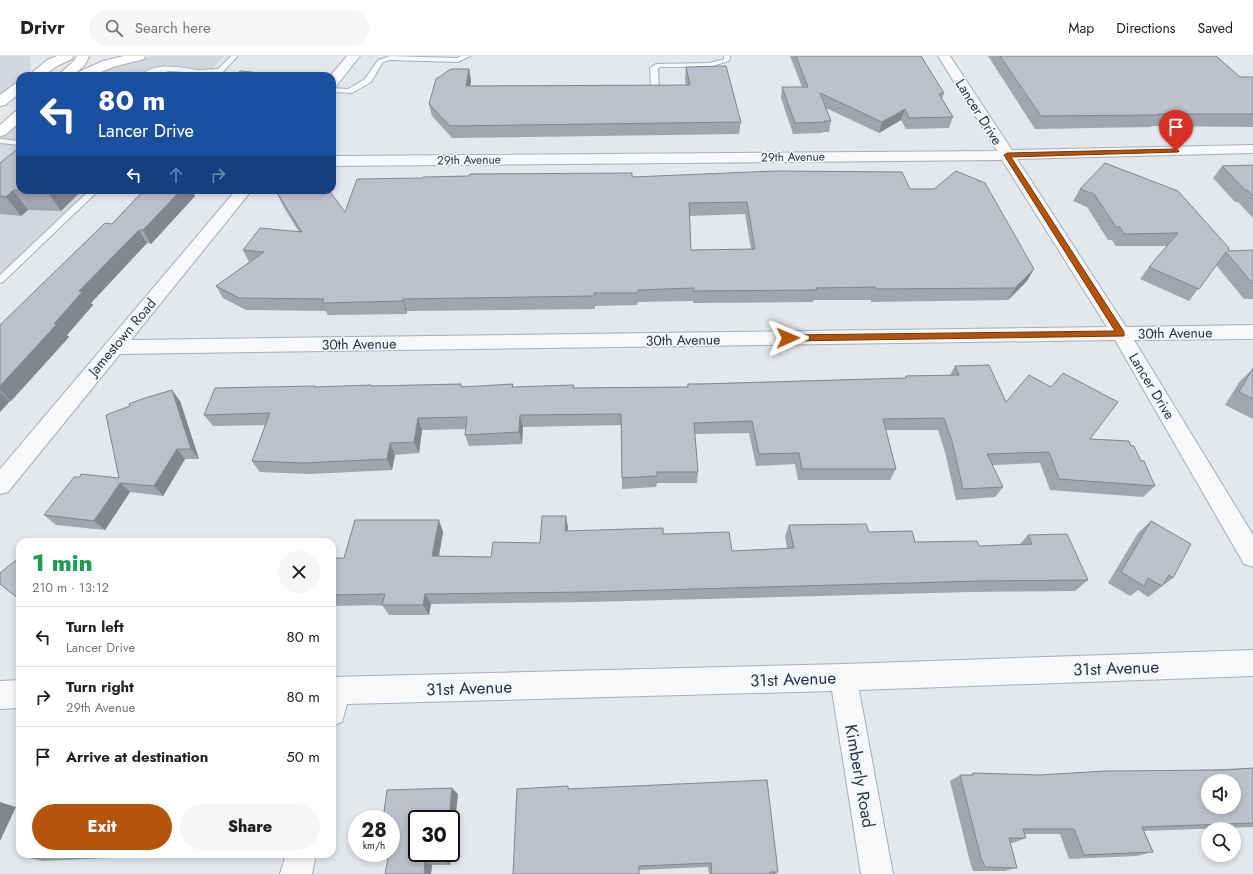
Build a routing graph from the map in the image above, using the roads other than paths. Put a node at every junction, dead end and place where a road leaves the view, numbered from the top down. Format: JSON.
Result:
{"nodes":[{"id":1,"x":67,"y":56,"type":"edge"},
{"id":2,"x":83,"y":56,"type":"edge"},
{"id":3,"x":139,"y":56,"type":"edge"},
{"id":4,"x":235,"y":56,"type":"edge"},
{"id":5,"x":354,"y":56,"type":"edge"},
{"id":6,"x":467,"y":56,"type":"edge"},
{"id":7,"x":727,"y":56,"type":"edge"},
{"id":8,"x":944,"y":56,"type":"edge"},
{"id":9,"x":410,"y":57,"type":"edge"},
{"id":10,"x":195,"y":71,"type":"junction"},
{"id":11,"x":40,"y":72,"type":"edge"},
{"id":12,"x":69,"y":72,"type":"edge"},
{"id":13,"x":90,"y":72,"type":"edge"},
{"id":14,"x":150,"y":72,"type":"edge"},
{"id":15,"x":190,"y":72,"type":"edge"},
{"id":16,"x":206,"y":72,"type":"edge"},
{"id":17,"x":218,"y":72,"type":"edge"},
{"id":18,"x":336,"y":77,"type":"edge"},
{"id":19,"x":656,"y":89,"type":"edge"},
{"id":20,"x":16,"y":90,"type":"edge"},
{"id":21,"x":336,"y":90,"type":"edge"},
{"id":22,"x":0,"y":102,"type":"edge"},
{"id":23,"x":16,"y":118,"type":"edge"},
{"id":24,"x":0,"y":132,"type":"edge"},
{"id":25,"x":0,"y":141,"type":"edge"},
{"id":26,"x":16,"y":143,"type":"edge"},
{"id":27,"x":1253,"y":149,"type":"edge"},
{"id":28,"x":1007,"y":155,"type":"junction"},
{"id":29,"x":336,"y":161,"type":"edge"},
{"id":30,"x":91,"y":194,"type":"edge"},
{"id":31,"x":241,"y":194,"type":"edge"},
{"id":32,"x":0,"y":280,"type":"edge"},
{"id":33,"x":1253,"y":332,"type":"edge"},
{"id":34,"x":1121,"y":334,"type":"junction"},
{"id":35,"x":114,"y":347,"type":"junction"},
{"id":36,"x":0,"y":486,"type":"edge"},
{"id":37,"x":1253,"y":556,"type":"edge"},
{"id":38,"x":1253,"y":663,"type":"edge"},
{"id":39,"x":843,"y":678,"type":"junction"},
{"id":40,"x":16,"y":694,"type":"edge"},
{"id":41,"x":0,"y":695,"type":"edge"},
{"id":42,"x":336,"y":698,"type":"edge"},
{"id":43,"x":300,"y":858,"type":"edge"},
{"id":44,"x":296,"y":874,"type":"edge"},
{"id":45,"x":877,"y":874,"type":"edge"}],
"edges":[{"from":1,"to":11,"type":"main road"},
{"from":2,"to":12,"type":"main road"},
{"from":3,"to":13,"type":"main road"},
{"from":4,"to":17,"type":"lane"},
{"from":5,"to":18,"type":"street"},
{"from":6,"to":9,"type":"lane"},
{"from":7,"to":19,"type":"lane"},
{"from":8,"to":28,"type":"street","name":"Lancer Drive"},
{"from":9,"to":21,"type":"lane"},
{"from":10,"to":14,"type":"lane"},
{"from":10,"to":15,"type":"lane"},
{"from":10,"to":16,"type":"lane"},
{"from":20,"to":22,"type":"main road"},
{"from":23,"to":24,"type":"main road"},
{"from":25,"to":26,"type":"lane"},
{"from":27,"to":28,"type":"street","name":"29th Avenue"},
{"from":28,"to":29,"type":"street","name":"29th Avenue"},
{"from":28,"to":34,"type":"street","name":"Lancer Drive"},
{"from":30,"to":32,"type":"lane"},
{"from":31,"to":35,"type":"street","name":"Jamestown Road"},
{"from":33,"to":34,"type":"street","name":"30th Avenue"},
{"from":34,"to":35,"type":"street","name":"30th Avenue"},
{"from":34,"to":37,"type":"street","name":"Lancer Drive"},
{"from":35,"to":36,"type":"street","name":"Jamestown Road"},
{"from":38,"to":39,"type":"street","name":"31st Avenue"},
{"from":39,"to":42,"type":"street","name":"31st Avenue"},
{"from":39,"to":45,"type":"street","name":"Kimberly Road"},
{"from":40,"to":41,"type":"street"},
{"from":43,"to":44,"type":"street"}]}
